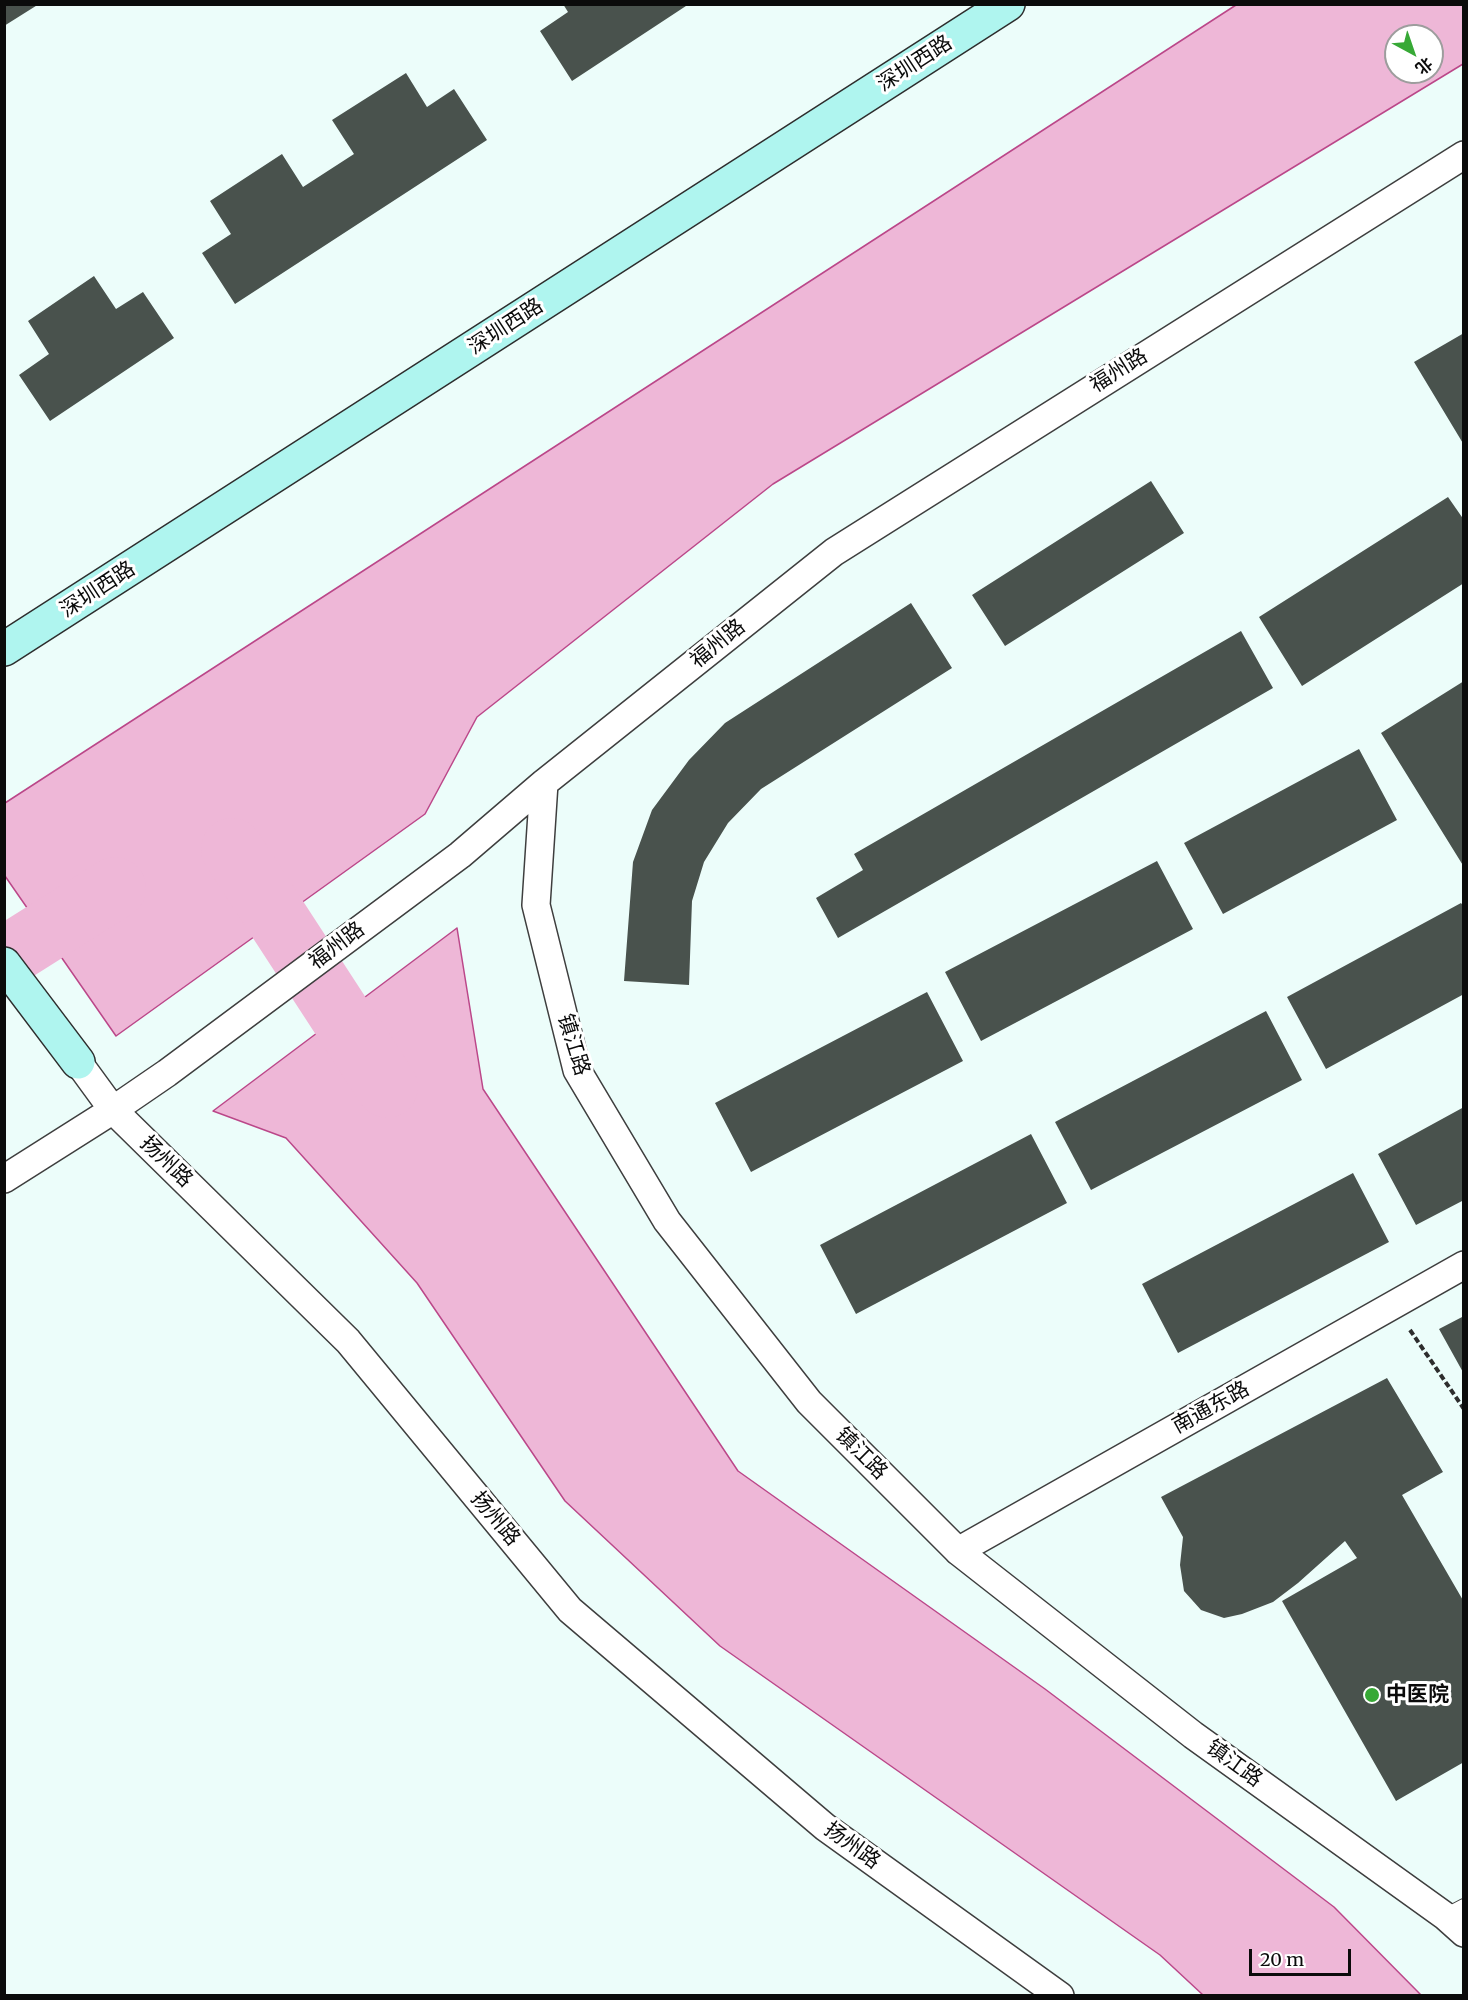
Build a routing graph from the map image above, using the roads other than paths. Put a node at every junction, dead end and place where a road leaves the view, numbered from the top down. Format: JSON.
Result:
{"nodes":[{"id":1,"x":1008,"y":4,"type":"edge"},
{"id":2,"x":1464,"y":155,"type":"edge"},
{"id":3,"x":4,"y":649,"type":"edge"},
{"id":4,"x":544,"y":783,"type":"junction"},
{"id":5,"x":4,"y":964,"type":"edge"},
{"id":6,"x":78,"y":1062,"type":"joint"},
{"id":7,"x":113,"y":1110,"type":"junction"},
{"id":8,"x":4,"y":1179,"type":"edge"},
{"id":9,"x":1464,"y":1265,"type":"edge"},
{"id":10,"x":957,"y":1551,"type":"junction"},
{"id":11,"x":1458,"y":1918,"type":"edge"},
{"id":12,"x":1060,"y":1995,"type":"edge"}],
"edges":[{"from":1,"to":3,"type":"street","name":"深圳西路"},
{"from":2,"to":4,"type":"street","name":"福州路"},
{"from":4,"to":7,"type":"street","name":"福州路"},
{"from":4,"to":10,"type":"street","name":"镇江路"},
{"from":5,"to":6,"type":"street","name":"扬州路"},
{"from":6,"to":7,"type":"street","name":"扬州路"},
{"from":7,"to":8,"type":"street","name":"福州路"},
{"from":7,"to":12,"type":"street","name":"扬州路"},
{"from":9,"to":10,"type":"street","name":"南通东路"},
{"from":10,"to":11,"type":"street","name":"镇江路"}]}
